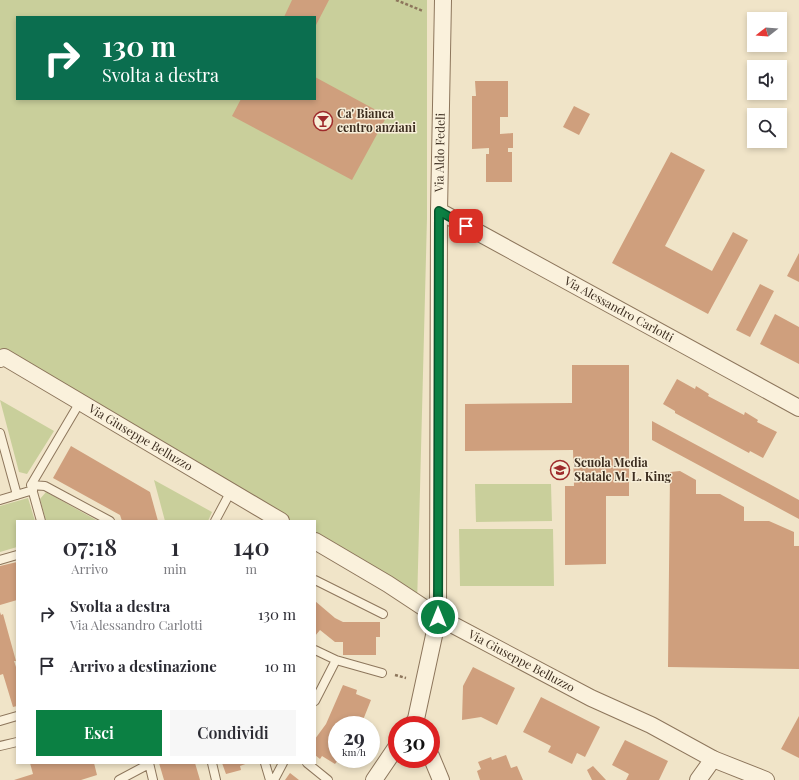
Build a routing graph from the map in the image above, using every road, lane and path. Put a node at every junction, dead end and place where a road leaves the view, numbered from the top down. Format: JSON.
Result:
{"nodes":[{"id":1,"x":396,"y":0,"type":"edge"},
{"id":2,"x":443,"y":0,"type":"edge"},
{"id":3,"x":423,"y":11,"type":"dead end"},
{"id":4,"x":439,"y":211,"type":"junction"},
{"id":5,"x":0,"y":359,"type":"edge"},
{"id":6,"x":80,"y":402,"type":"junction"},
{"id":7,"x":799,"y":408,"type":"edge"},
{"id":8,"x":0,"y":433,"type":"edge"},
{"id":9,"x":32,"y":488,"type":"junction"},
{"id":10,"x":231,"y":491,"type":"junction"},
{"id":11,"x":17,"y":495,"type":"junction"},
{"id":12,"x":0,"y":500,"type":"edge"},
{"id":13,"x":41,"y":520,"type":"edge"},
{"id":14,"x":108,"y":520,"type":"edge"},
{"id":15,"x":216,"y":520,"type":"edge"},
{"id":16,"x":279,"y":520,"type":"edge"},
{"id":17,"x":316,"y":542,"type":"edge"},
{"id":18,"x":16,"y":555,"type":"edge"},
{"id":19,"x":0,"y":560,"type":"edge"},
{"id":20,"x":316,"y":580,"type":"edge"},
{"id":21,"x":383,"y":614,"type":"dead end"},
{"id":22,"x":438,"y":617,"type":"junction"},
{"id":23,"x":316,"y":650,"type":"edge"},
{"id":24,"x":336,"y":660,"type":"junction"},
{"id":25,"x":382,"y":673,"type":"dead end"},
{"id":26,"x":316,"y":699,"type":"edge"},
{"id":27,"x":16,"y":716,"type":"edge"},
{"id":28,"x":417,"y":716,"type":"edge"},
{"id":29,"x":0,"y":720,"type":"edge"},
{"id":30,"x":16,"y":742,"type":"edge"},
{"id":31,"x":0,"y":746,"type":"edge"},
{"id":32,"x":388,"y":759,"type":"edge"},
{"id":33,"x":713,"y":759,"type":"junction"},
{"id":34,"x":149,"y":764,"type":"edge"},
{"id":35,"x":212,"y":764,"type":"edge"},
{"id":36,"x":266,"y":764,"type":"edge"},
{"id":37,"x":282,"y":764,"type":"edge"},
{"id":38,"x":307,"y":764,"type":"edge"},
{"id":39,"x":436,"y":768,"type":"edge"},
{"id":40,"x":119,"y":780,"type":"edge"},
{"id":41,"x":153,"y":780,"type":"edge"},
{"id":42,"x":216,"y":780,"type":"edge"},
{"id":43,"x":270,"y":780,"type":"edge"},
{"id":44,"x":274,"y":780,"type":"edge"},
{"id":45,"x":328,"y":780,"type":"edge"},
{"id":46,"x":374,"y":780,"type":"edge"},
{"id":47,"x":441,"y":780,"type":"edge"},
{"id":48,"x":698,"y":780,"type":"edge"},
{"id":49,"x":766,"y":780,"type":"edge"}],
"edges":[{"from":1,"to":3,"type":"path"},
{"from":2,"to":4,"type":"street","name":"Via Aldo Fedeli"},
{"from":4,"to":7,"type":"street","name":"Via Alessandro Carlotti"},
{"from":4,"to":22,"type":"street","name":"Via Aldo Fedeli"},
{"from":5,"to":6,"type":"street","name":"Via Giuseppe Belluzzo"},
{"from":6,"to":9,"type":"lane"},
{"from":6,"to":10,"type":"street","name":"Via Giuseppe Belluzzo"},
{"from":8,"to":11,"type":"lane"},
{"from":9,"to":11,"type":"lane"},
{"from":9,"to":13,"type":"lane"},
{"from":9,"to":14,"type":"lane"},
{"from":10,"to":15,"type":"lane"},
{"from":10,"to":16,"type":"street","name":"Via Giuseppe Belluzzo"},
{"from":11,"to":12,"type":"lane"},
{"from":17,"to":22,"type":"street","name":"Via Giuseppe Belluzzo"},
{"from":18,"to":19,"type":"lane"},
{"from":20,"to":21,"type":"lane"},
{"from":22,"to":28,"type":"street","name":"Via Aldo Fedeli"},
{"from":22,"to":33,"type":"street","name":"Via Giuseppe Belluzzo"},
{"from":23,"to":24,"type":"lane"},
{"from":24,"to":25,"type":"lane"},
{"from":24,"to":26,"type":"lane"},
{"from":27,"to":29,"type":"lane"},
{"from":30,"to":31,"type":"lane"},
{"from":32,"to":46,"type":"street"},
{"from":33,"to":48,"type":"street"},
{"from":33,"to":49,"type":"street","name":"Via Giuseppe Belluzzo"},
{"from":34,"to":40,"type":"lane"},
{"from":34,"to":41,"type":"lane"},
{"from":35,"to":42,"type":"lane"},
{"from":36,"to":43,"type":"lane"},
{"from":37,"to":44,"type":"lane"},
{"from":38,"to":45,"type":"lane"},
{"from":39,"to":47,"type":"street"}]}
